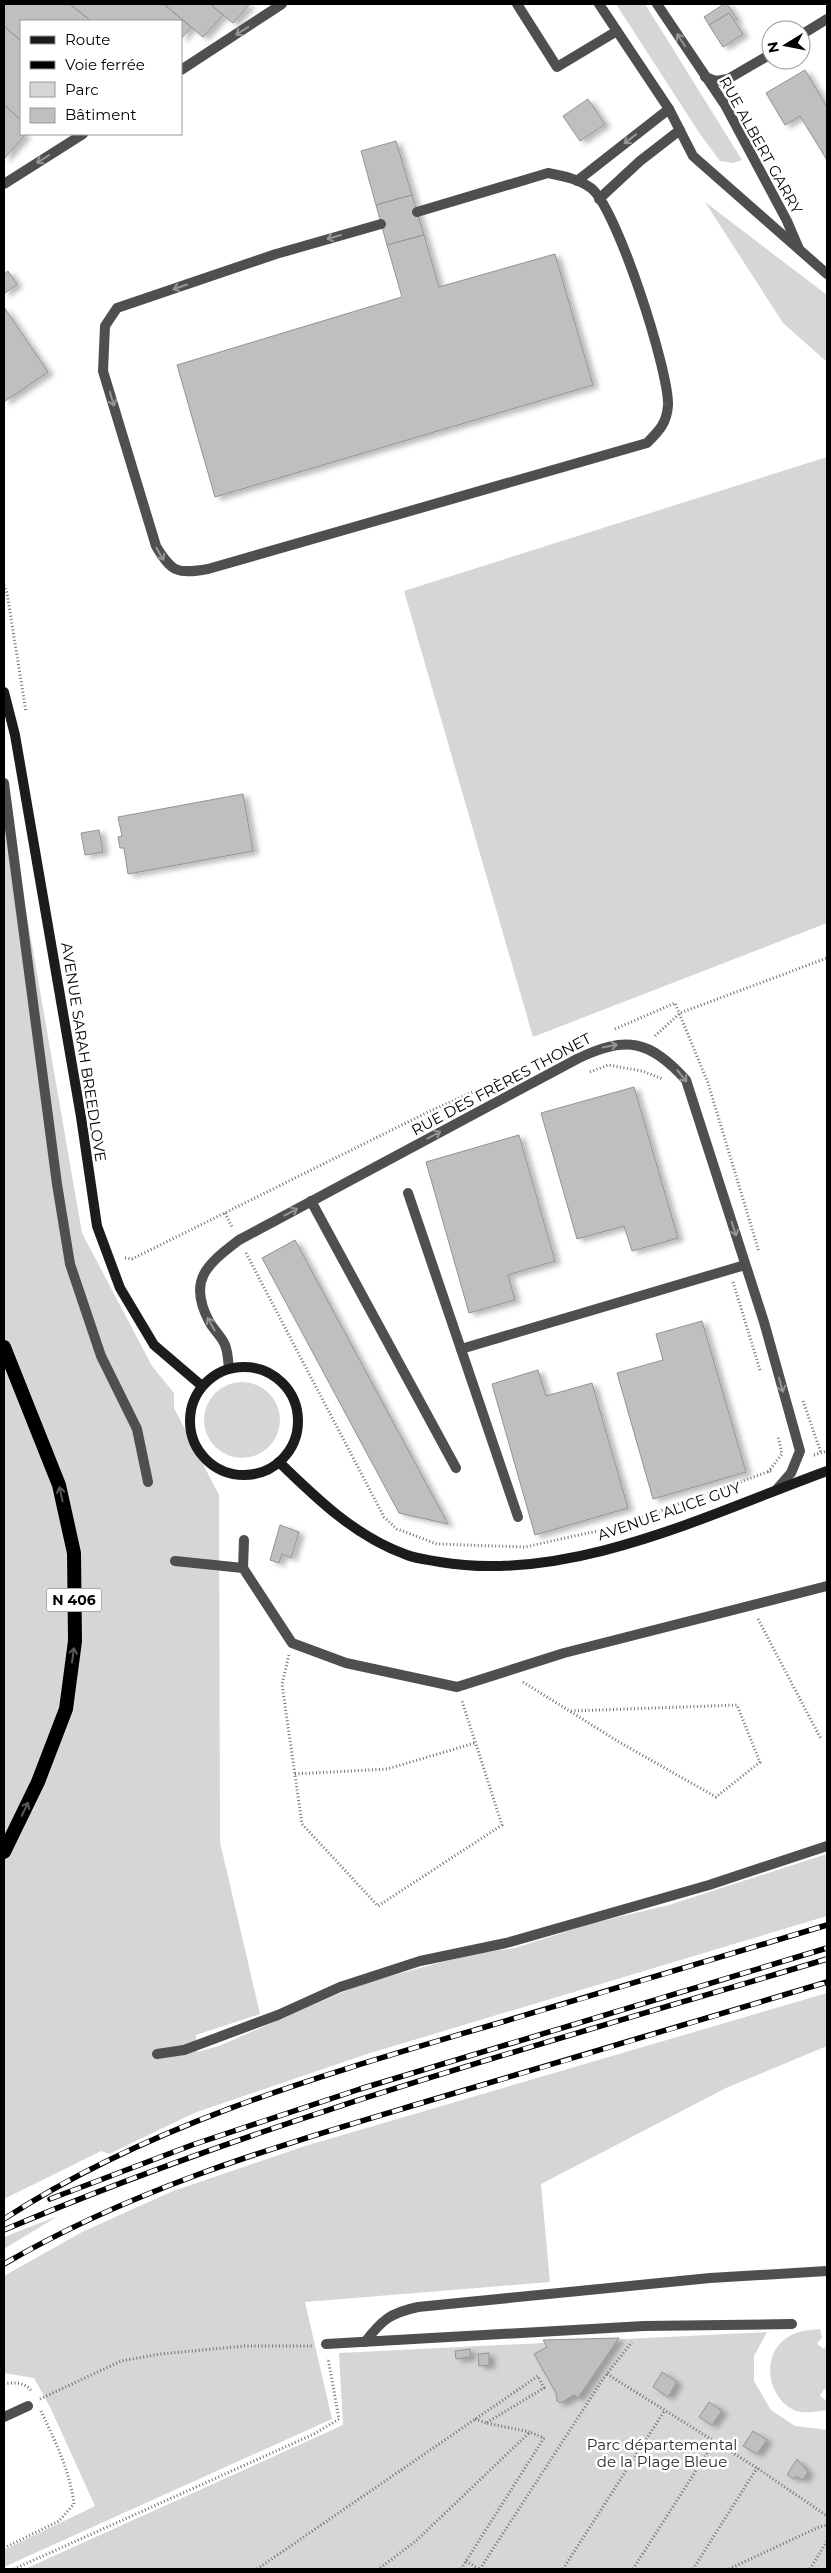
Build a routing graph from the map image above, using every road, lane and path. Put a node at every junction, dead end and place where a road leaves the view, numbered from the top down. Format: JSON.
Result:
{"nodes":[{"id":1,"x":282,"y":4,"type":"edge"},
{"id":2,"x":518,"y":4,"type":"edge"},
{"id":3,"x":599,"y":4,"type":"edge"},
{"id":4,"x":657,"y":4,"type":"edge"},
{"id":5,"x":827,"y":19,"type":"edge"},
{"id":6,"x":811,"y":29,"type":"edge"},
{"id":7,"x":617,"y":31,"type":"junction"},
{"id":8,"x":761,"y":60,"type":"edge"},
{"id":9,"x":182,"y":69,"type":"edge"},
{"id":10,"x":705,"y":77,"type":"junction"},
{"id":11,"x":669,"y":109,"type":"junction"},
{"id":12,"x":680,"y":130,"type":"junction"},
{"id":13,"x":81,"y":135,"type":"edge"},
{"id":14,"x":577,"y":181,"type":"junction"},
{"id":15,"x":4,"y":184,"type":"edge"},
{"id":16,"x":599,"y":199,"type":"junction"},
{"id":17,"x":417,"y":212,"type":"dead end"},
{"id":18,"x":381,"y":224,"type":"dead end"},
{"id":19,"x":801,"y":253,"type":"junction"},
{"id":20,"x":827,"y":274,"type":"edge"},
{"id":21,"x":4,"y":585,"type":"edge"},
{"id":22,"x":4,"y":692,"type":"edge"},
{"id":23,"x":28,"y":720,"type":"dead end"},
{"id":24,"x":4,"y":783,"type":"edge"},
{"id":25,"x":827,"y":958,"type":"edge"},
{"id":26,"x":680,"y":1013,"type":"junction"},
{"id":27,"x":613,"y":1030,"type":"dead end"},
{"id":28,"x":644,"y":1047,"type":"junction"},
{"id":29,"x":692,"y":1049,"type":"dead end"},
{"id":30,"x":516,"y":1073,"type":"dead end"},
{"id":31,"x":584,"y":1074,"type":"dead end"},
{"id":32,"x":670,"y":1082,"type":"dead end"},
{"id":33,"x":408,"y":1193,"type":"dead end"},
{"id":34,"x":311,"y":1201,"type":"junction"},
{"id":35,"x":254,"y":1249,"type":"dead end"},
{"id":36,"x":246,"y":1253,"type":"dead end"},
{"id":37,"x":117,"y":1257,"type":"dead end"},
{"id":38,"x":745,"y":1265,"type":"junction"},
{"id":39,"x":4,"y":1347,"type":"edge"},
{"id":40,"x":462,"y":1349,"type":"junction"},
{"id":41,"x":229,"y":1368,"type":"junction"},
{"id":42,"x":202,"y":1386,"type":"junction"},
{"id":43,"x":279,"y":1462,"type":"junction"},
{"id":44,"x":456,"y":1468,"type":"dead end"},
{"id":45,"x":827,"y":1471,"type":"edge"},
{"id":46,"x":148,"y":1482,"type":"dead end"},
{"id":47,"x":777,"y":1489,"type":"junction"},
{"id":48,"x":518,"y":1517,"type":"dead end"},
{"id":49,"x":244,"y":1540,"type":"dead end"},
{"id":50,"x":175,"y":1561,"type":"dead end"},
{"id":51,"x":243,"y":1568,"type":"junction"},
{"id":52,"x":827,"y":1586,"type":"edge"},
{"id":53,"x":751,"y":1605,"type":"junction"},
{"id":54,"x":292,"y":1643,"type":"junction"},
{"id":55,"x":506,"y":1671,"type":"junction"},
{"id":56,"x":458,"y":1687,"type":"junction"},
{"id":57,"x":569,"y":1711,"type":"junction"},
{"id":58,"x":821,"y":1739,"type":"dead end"},
{"id":59,"x":475,"y":1743,"type":"junction"},
{"id":60,"x":295,"y":1774,"type":"junction"},
{"id":61,"x":827,"y":1846,"type":"edge"},
{"id":62,"x":4,"y":1852,"type":"edge"},
{"id":63,"x":157,"y":2054,"type":"dead end"},
{"id":64,"x":827,"y":2271,"type":"edge"},
{"id":65,"x":792,"y":2324,"type":"dead end"},
{"id":66,"x":644,"y":2326,"type":"junction"},
{"id":67,"x":365,"y":2342,"type":"junction"},
{"id":68,"x":326,"y":2344,"type":"junction"},
{"id":69,"x":608,"y":2374,"type":"junction"},
{"id":70,"x":4,"y":2384,"type":"edge"},
{"id":71,"x":32,"y":2403,"type":"junction"},
{"id":72,"x":665,"y":2410,"type":"junction"},
{"id":73,"x":4,"y":2417,"type":"edge"},
{"id":74,"x":475,"y":2419,"type":"junction"},
{"id":75,"x":486,"y":2422,"type":"junction"},
{"id":76,"x":530,"y":2432,"type":"junction"},
{"id":77,"x":715,"y":2441,"type":"junction"},
{"id":78,"x":757,"y":2468,"type":"junction"},
{"id":79,"x":827,"y":2516,"type":"edge"},
{"id":80,"x":827,"y":2525,"type":"edge"},
{"id":81,"x":827,"y":2541,"type":"edge"},
{"id":82,"x":4,"y":2548,"type":"edge"},
{"id":83,"x":466,"y":2561,"type":"junction"},
{"id":84,"x":14,"y":2569,"type":"edge"},
{"id":85,"x":257,"y":2569,"type":"edge"},
{"id":86,"x":379,"y":2569,"type":"edge"},
{"id":87,"x":460,"y":2569,"type":"edge"},
{"id":88,"x":479,"y":2569,"type":"edge"},
{"id":89,"x":563,"y":2569,"type":"edge"},
{"id":90,"x":633,"y":2569,"type":"edge"},
{"id":91,"x":693,"y":2569,"type":"edge"},
{"id":92,"x":730,"y":2569,"type":"edge"},
{"id":93,"x":810,"y":2569,"type":"edge"}],
"edges":[{"from":1,"to":9,"type":"street","one_way":true},
{"from":2,"to":7,"type":"street"},
{"from":3,"to":7,"type":"street","name":"RUE ALBERT GARRY"},
{"from":10,"to":4,"type":"street","name":"RUE ALBERT GARRY","one_way":true},
{"from":5,"to":6,"type":"street"},
{"from":7,"to":11,"type":"street","name":"RUE ALBERT GARRY"},
{"from":8,"to":10,"type":"street"},
{"from":10,"to":19,"type":"street","name":"RUE ALBERT GARRY"},
{"from":11,"to":12,"type":"street","name":"RUE ALBERT GARRY"},
{"from":11,"to":14,"type":"street","one_way":true},
{"from":12,"to":16,"type":"street"},
{"from":12,"to":19,"type":"street","name":"RUE ALBERT GARRY"},
{"from":13,"to":15,"type":"street","one_way":true},
{"from":14,"to":16,"type":"street"},
{"from":14,"to":17,"type":"street"},
{"from":18,"to":16,"type":"street","one_way":true},
{"from":19,"to":20,"type":"street","name":"RUE ALBERT GARRY"},
{"from":21,"to":23,"type":"path"},
{"from":22,"to":42,"type":"main road","name":"AVENUE SARAH BREEDLOVE"},
{"from":24,"to":46,"type":"street"},
{"from":25,"to":26,"type":"path"},
{"from":26,"to":27,"type":"path"},
{"from":26,"to":28,"type":"path"},
{"from":26,"to":29,"type":"path"},
{"from":34,"to":28,"type":"street","name":"RUE DES FRÈRES THONET","one_way":true},
{"from":28,"to":38,"type":"street","name":"RUE DES FRÈRES THONET","one_way":true},
{"from":30,"to":37,"type":"path"},
{"from":31,"to":32,"type":"path"},
{"from":33,"to":40,"type":"street"},
{"from":41,"to":34,"type":"street","name":"RUE DES FRÈRES THONET","one_way":true},
{"from":34,"to":44,"type":"street"},
{"from":35,"to":36,"type":"path"},
{"from":38,"to":40,"type":"street"},
{"from":38,"to":47,"type":"street","name":"RUE DES FRÈRES THONET","one_way":true},
{"from":62,"to":39,"type":"highway","number":"N 406","one_way":true},
{"from":40,"to":48,"type":"street"},
{"from":41,"to":42,"type":"main road"},
{"from":41,"to":43,"type":"main road"},
{"from":42,"to":43,"type":"main road"},
{"from":43,"to":47,"type":"main road","name":"AVENUE ALICE GUY"},
{"from":45,"to":47,"type":"main road","name":"AVENUE ALICE GUY"},
{"from":49,"to":51,"type":"street"},
{"from":50,"to":51,"type":"street"},
{"from":51,"to":54,"type":"street"},
{"from":52,"to":53,"type":"street"},
{"from":53,"to":55,"type":"street"},
{"from":53,"to":58,"type":"path"},
{"from":54,"to":56,"type":"street"},
{"from":54,"to":60,"type":"path"},
{"from":55,"to":56,"type":"street"},
{"from":55,"to":57,"type":"path"},
{"from":56,"to":59,"type":"path"},
{"from":57,"to":57,"type":"path"},
{"from":59,"to":60,"type":"path"},
{"from":59,"to":60,"type":"path"},
{"from":61,"to":63,"type":"street"},
{"from":64,"to":67,"type":"street"},
{"from":65,"to":66,"type":"street"},
{"from":66,"to":67,"type":"street"},
{"from":66,"to":69,"type":"path"},
{"from":67,"to":68,"type":"street"},
{"from":68,"to":71,"type":"path"},
{"from":68,"to":84,"type":"path"},
{"from":69,"to":72,"type":"path"},
{"from":69,"to":88,"type":"path"},
{"from":70,"to":71,"type":"path"},
{"from":71,"to":73,"type":"street"},
{"from":71,"to":82,"type":"path"},
{"from":72,"to":77,"type":"path"},
{"from":72,"to":89,"type":"path"},
{"from":74,"to":75,"type":"path"},
{"from":74,"to":75,"type":"path"},
{"from":74,"to":85,"type":"path"},
{"from":75,"to":76,"type":"path"},
{"from":76,"to":83,"type":"path"},
{"from":76,"to":86,"type":"path"},
{"from":77,"to":78,"type":"path"},
{"from":77,"to":90,"type":"path"},
{"from":78,"to":79,"type":"path"},
{"from":78,"to":91,"type":"path"},
{"from":80,"to":92,"type":"path"},
{"from":81,"to":93,"type":"path"},
{"from":83,"to":87,"type":"path"},
{"from":83,"to":88,"type":"path"}]}
